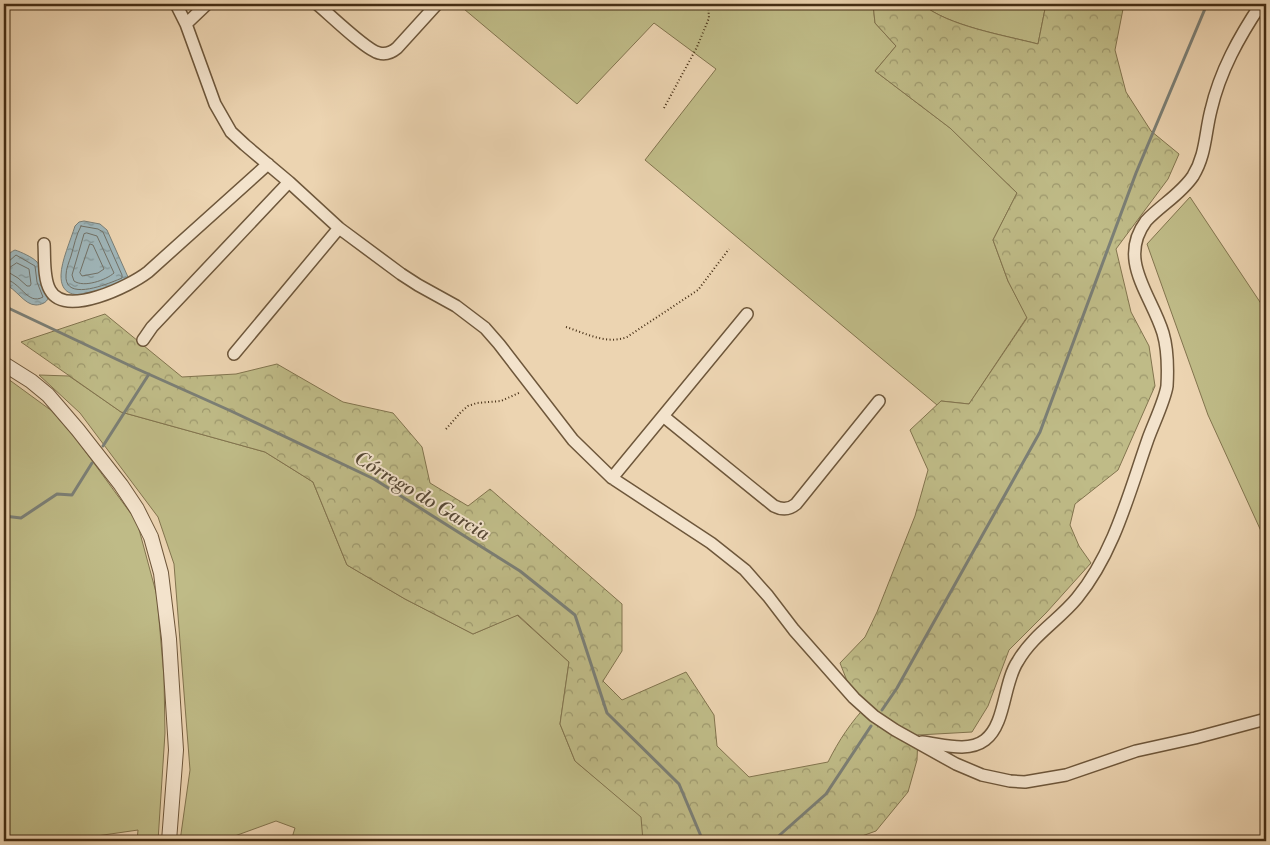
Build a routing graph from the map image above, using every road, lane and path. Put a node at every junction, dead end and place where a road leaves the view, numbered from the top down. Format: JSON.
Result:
{"nodes":[{"id":1,"x":176,"y":4,"type":"edge"},
{"id":2,"x":207,"y":4,"type":"edge"},
{"id":3,"x":317,"y":4,"type":"edge"},
{"id":4,"x":436,"y":4,"type":"edge"},
{"id":5,"x":708,"y":4,"type":"edge"},
{"id":6,"x":1261,"y":4,"type":"edge"},
{"id":7,"x":186,"y":24,"type":"junction"},
{"id":8,"x":664,"y":108,"type":"dead end"},
{"id":9,"x":268,"y":164,"type":"junction"},
{"id":10,"x":289,"y":182,"type":"junction"},
{"id":11,"x":339,"y":228,"type":"junction"},
{"id":12,"x":44,"y":244,"type":"dead end"},
{"id":13,"x":730,"y":249,"type":"dead end"},
{"id":14,"x":747,"y":314,"type":"dead end"},
{"id":15,"x":566,"y":327,"type":"dead end"},
{"id":16,"x":144,"y":340,"type":"dead end"},
{"id":17,"x":234,"y":354,"type":"dead end"},
{"id":18,"x":4,"y":364,"type":"edge"},
{"id":19,"x":532,"y":387,"type":"junction"},
{"id":20,"x":879,"y":401,"type":"dead end"},
{"id":21,"x":663,"y":416,"type":"junction"},
{"id":22,"x":446,"y":429,"type":"dead end"},
{"id":23,"x":612,"y":478,"type":"junction"},
{"id":24,"x":1266,"y":719,"type":"edge"},
{"id":25,"x":918,"y":742,"type":"junction"},
{"id":26,"x":168,"y":841,"type":"edge"}],
"edges":[{"from":1,"to":7,"type":"street"},
{"from":2,"to":7,"type":"street"},
{"from":3,"to":4,"type":"street"},
{"from":5,"to":8,"type":"path"},
{"from":6,"to":25,"type":"street"},
{"from":7,"to":9,"type":"street"},
{"from":9,"to":10,"type":"street"},
{"from":9,"to":12,"type":"street"},
{"from":10,"to":11,"type":"street"},
{"from":10,"to":16,"type":"street"},
{"from":11,"to":17,"type":"street"},
{"from":11,"to":19,"type":"street"},
{"from":13,"to":15,"type":"path"},
{"from":14,"to":21,"type":"street"},
{"from":18,"to":26,"type":"street"},
{"from":19,"to":22,"type":"path"},
{"from":19,"to":23,"type":"street"},
{"from":20,"to":21,"type":"street"},
{"from":21,"to":23,"type":"street"},
{"from":23,"to":25,"type":"street"},
{"from":24,"to":25,"type":"street"}]}
